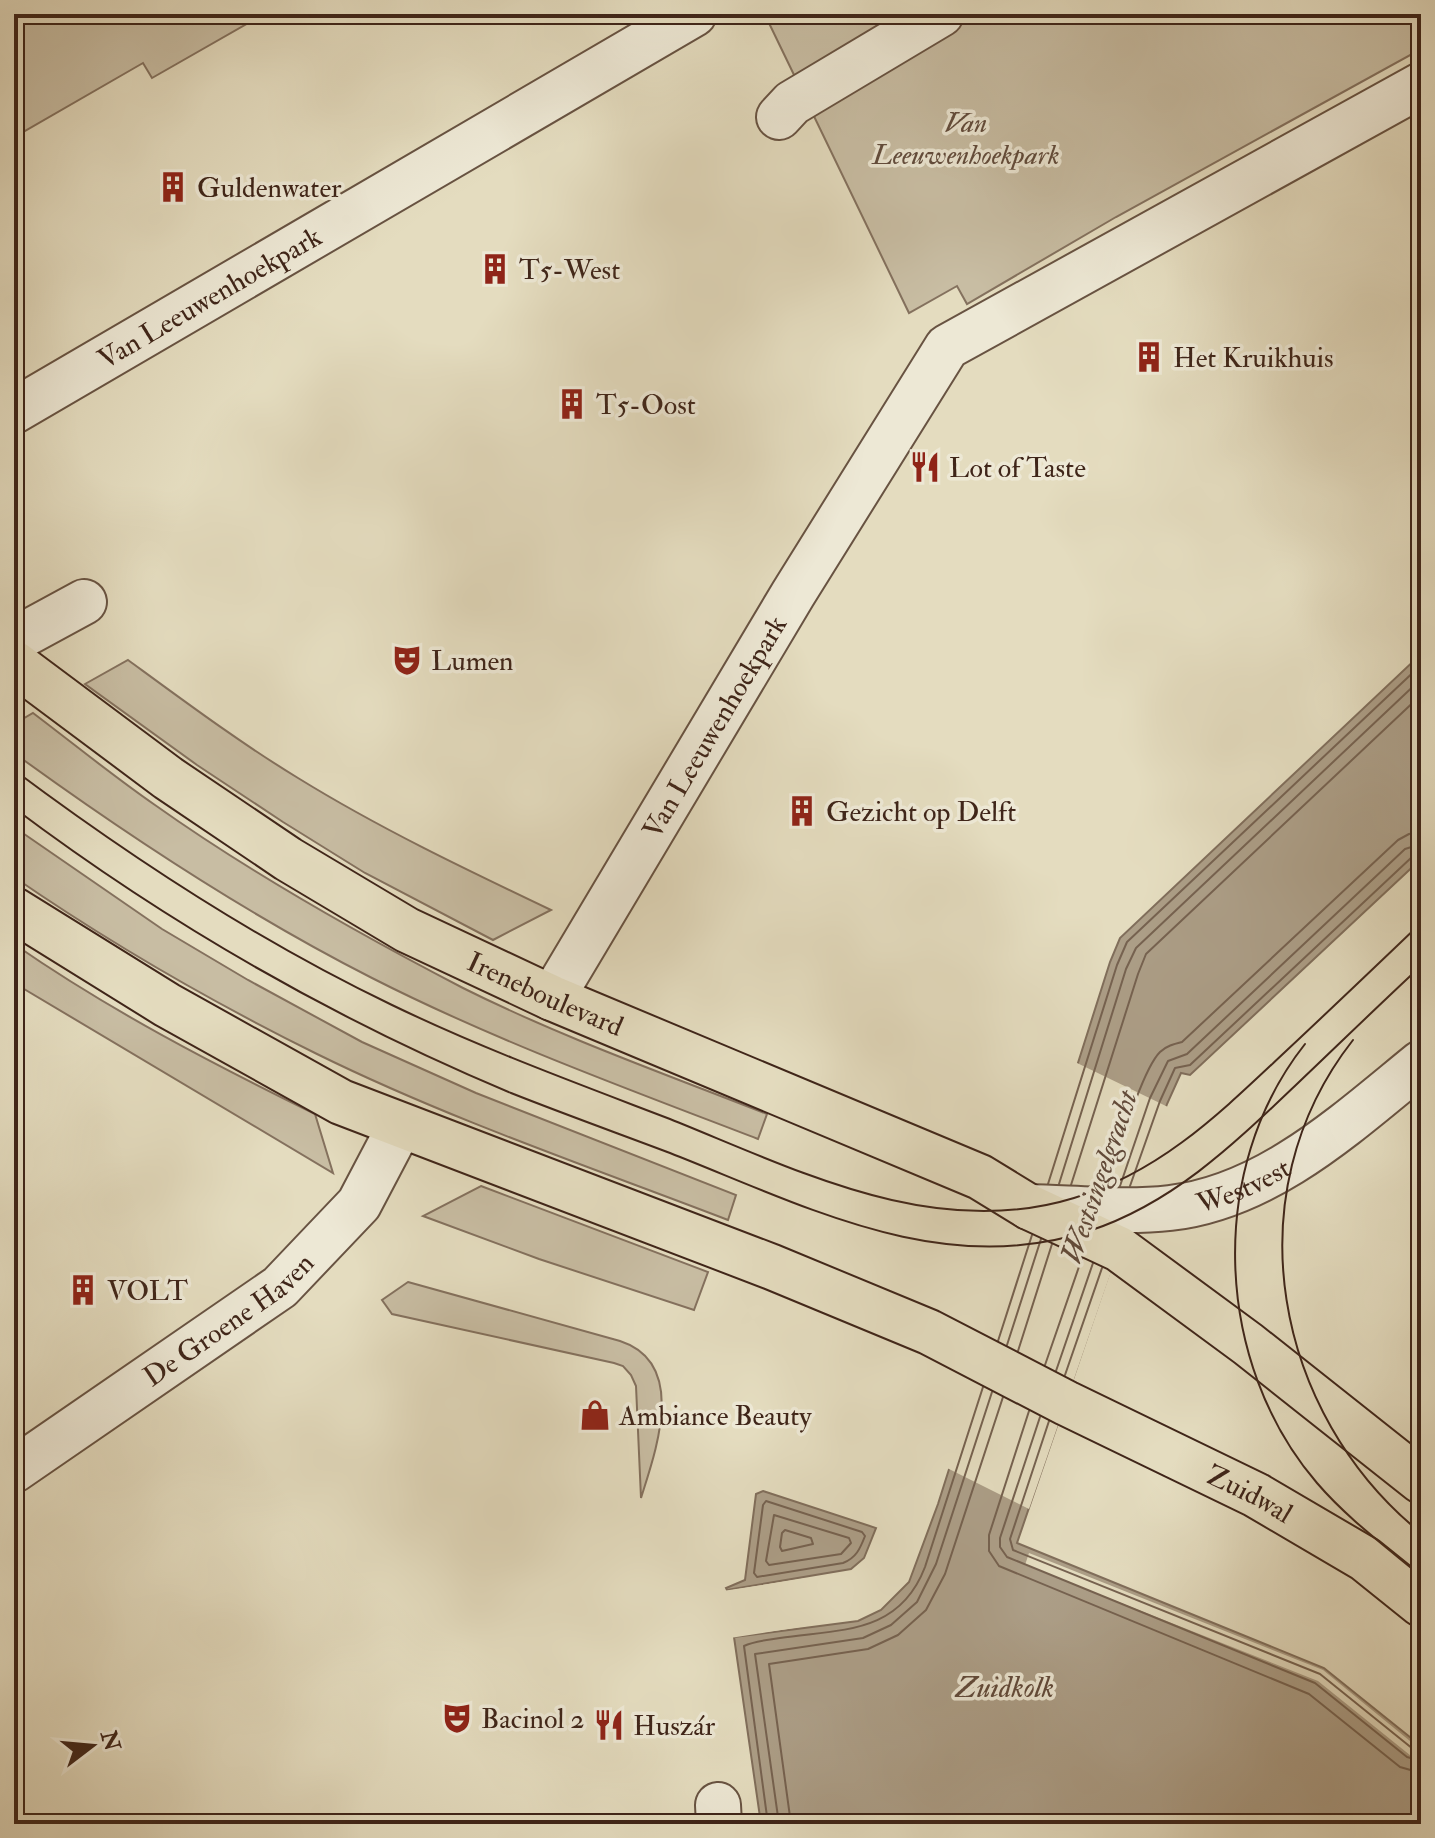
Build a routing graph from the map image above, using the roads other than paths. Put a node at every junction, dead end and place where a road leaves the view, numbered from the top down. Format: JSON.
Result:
{"nodes":[{"id":1,"x":694,"y":14,"type":"edge"},
{"id":2,"x":941,"y":14,"type":"edge"},
{"id":3,"x":1421,"y":85,"type":"edge"},
{"id":4,"x":779,"y":117,"type":"dead end"},
{"id":5,"x":14,"y":411,"type":"edge"},
{"id":6,"x":84,"y":602,"type":"dead end"},
{"id":7,"x":14,"y":640,"type":"edge"},
{"id":8,"x":14,"y":663,"type":"edge"},
{"id":9,"x":14,"y":910,"type":"edge"},
{"id":10,"x":552,"y":998,"type":"junction"},
{"id":11,"x":1421,"y":1063,"type":"edge"},
{"id":12,"x":400,"y":1126,"type":"junction"},
{"id":13,"x":1125,"y":1230,"type":"junction"},
{"id":14,"x":14,"y":1470,"type":"edge"},
{"id":15,"x":1421,"y":1481,"type":"edge"},
{"id":16,"x":1421,"y":1604,"type":"edge"}],
"edges":[{"from":1,"to":5,"type":"street","name":"Van Leeuwenhoekpark"},
{"from":2,"to":4,"type":"street"},
{"from":3,"to":10,"type":"street","name":"Van Leeuwenhoekpark"},
{"from":6,"to":7,"type":"street"},
{"from":8,"to":10,"type":"main road","name":"Ireneboulevard"},
{"from":9,"to":12,"type":"main road"},
{"from":10,"to":13,"type":"main road","name":"Ireneboulevard"},
{"from":11,"to":13,"type":"street","name":"Westvest"},
{"from":12,"to":14,"type":"street","name":"De Groene Haven"},
{"from":12,"to":16,"type":"main road","name":"Zuidwal"},
{"from":13,"to":15,"type":"main road"}]}
